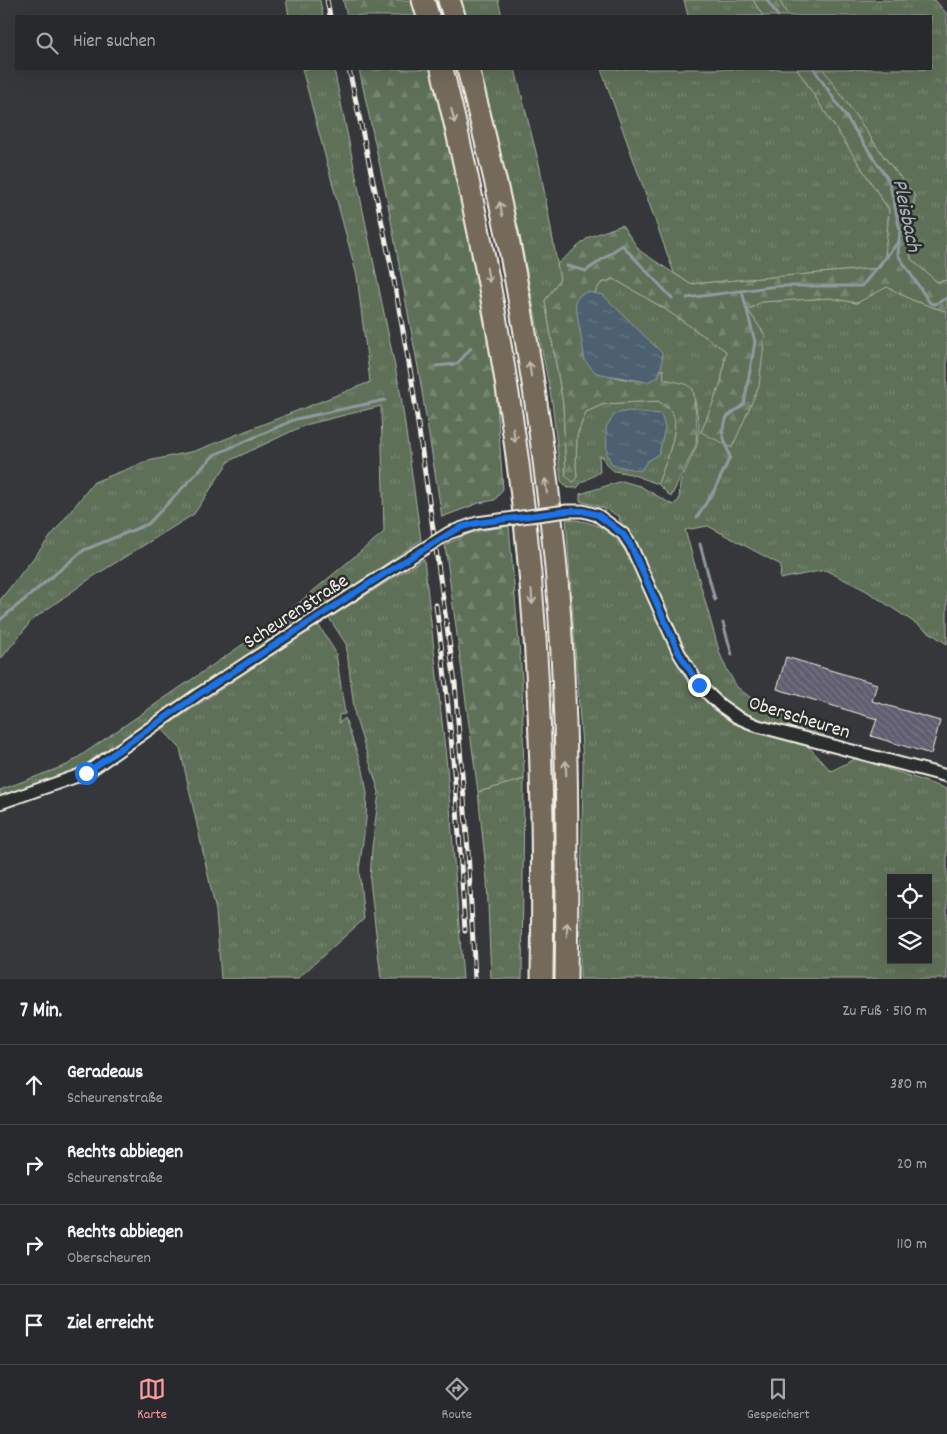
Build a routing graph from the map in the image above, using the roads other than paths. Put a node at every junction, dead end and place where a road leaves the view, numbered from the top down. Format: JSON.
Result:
{"nodes":[{"id":1,"x":423,"y":0,"type":"edge"},
{"id":2,"x":449,"y":0,"type":"edge"},
{"id":3,"x":428,"y":15,"type":"edge"},
{"id":4,"x":454,"y":15,"type":"edge"},
{"id":5,"x":442,"y":70,"type":"edge"},
{"id":6,"x":468,"y":70,"type":"edge"},
{"id":7,"x":623,"y":534,"type":"joint"},
{"id":8,"x":947,"y":776,"type":"edge"},
{"id":9,"x":0,"y":803,"type":"edge"},
{"id":10,"x":542,"y":979,"type":"edge"},
{"id":11,"x":566,"y":979,"type":"edge"}],
"edges":[{"from":1,"to":3,"type":"highway"},
{"from":2,"to":4,"type":"highway"},
{"from":5,"to":10,"type":"highway","one_way":true},
{"from":11,"to":6,"type":"highway","one_way":true},
{"from":7,"to":8,"type":"street","name":"Oberscheuren"},
{"from":7,"to":9,"type":"street","name":"Scheurenstraße","bridge":true}]}
